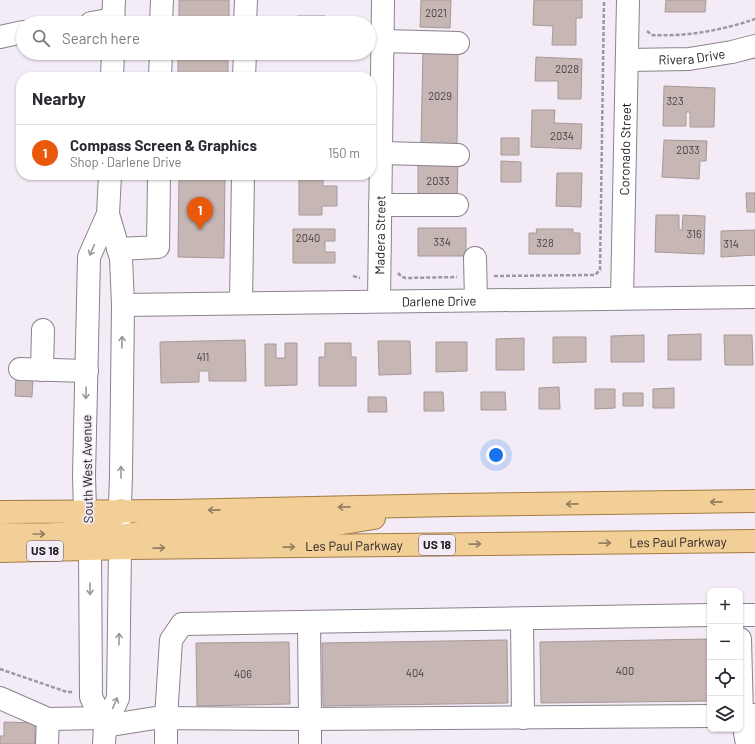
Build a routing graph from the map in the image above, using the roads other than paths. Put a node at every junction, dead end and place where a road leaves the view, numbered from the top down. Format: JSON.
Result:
{"nodes":[{"id":1,"x":162,"y":0,"type":"edge"},
{"id":2,"x":246,"y":0,"type":"edge"},
{"id":3,"x":383,"y":0,"type":"edge"},
{"id":4,"x":628,"y":0,"type":"edge"},
{"id":5,"x":161,"y":16,"type":"edge"},
{"id":6,"x":245,"y":16,"type":"edge"},
{"id":7,"x":16,"y":34,"type":"edge"},
{"id":8,"x":383,"y":36,"type":"junction"},
{"id":9,"x":0,"y":37,"type":"edge"},
{"id":10,"x":458,"y":38,"type":"dead end"},
{"id":11,"x":755,"y":46,"type":"edge"},
{"id":12,"x":161,"y":60,"type":"edge"},
{"id":13,"x":245,"y":60,"type":"edge"},
{"id":14,"x":627,"y":60,"type":"junction"},
{"id":15,"x":160,"y":72,"type":"edge"},
{"id":16,"x":244,"y":72,"type":"edge"},
{"id":17,"x":381,"y":153,"type":"junction"},
{"id":18,"x":458,"y":154,"type":"dead end"},
{"id":19,"x":110,"y":180,"type":"edge"},
{"id":20,"x":159,"y":180,"type":"edge"},
{"id":21,"x":243,"y":180,"type":"edge"},
{"id":22,"x":380,"y":205,"type":"junction"},
{"id":23,"x":457,"y":205,"type":"dead end"},
{"id":24,"x":108,"y":214,"type":"junction"},
{"id":25,"x":118,"y":249,"type":"junction"},
{"id":26,"x":476,"y":267,"type":"road end"},
{"id":27,"x":755,"y":297,"type":"edge"},
{"id":28,"x":622,"y":298,"type":"junction"},
{"id":29,"x":476,"y":300,"type":"junction"},
{"id":30,"x":379,"y":301,"type":"junction"},
{"id":31,"x":241,"y":303,"type":"junction"},
{"id":32,"x":123,"y":305,"type":"junction"},
{"id":33,"x":43,"y":330,"type":"dead end"},
{"id":34,"x":20,"y":369,"type":"dead end"},
{"id":35,"x":42,"y":370,"type":"junction"},
{"id":36,"x":87,"y":371,"type":"junction"},
{"id":37,"x":755,"y":501,"type":"edge"},
{"id":38,"x":452,"y":505,"type":"junction"},
{"id":39,"x":121,"y":510,"type":"junction"},
{"id":40,"x":0,"y":512,"type":"edge"},
{"id":41,"x":87,"y":531,"type":"junction"},
{"id":42,"x":0,"y":534,"type":"edge"},
{"id":43,"x":755,"y":541,"type":"edge"},
{"id":44,"x":119,"y":542,"type":"junction"},
{"id":45,"x":0,"y":551,"type":"edge"},
{"id":46,"x":743,"y":615,"type":"edge"},
{"id":47,"x":755,"y":615,"type":"edge"},
{"id":48,"x":707,"y":616,"type":"edge"},
{"id":49,"x":522,"y":619,"type":"junction"},
{"id":50,"x":309,"y":622,"type":"junction"},
{"id":51,"x":742,"y":660,"type":"edge"},
{"id":52,"x":0,"y":698,"type":"edge"},
{"id":53,"x":707,"y":716,"type":"edge"},
{"id":54,"x":746,"y":716,"type":"edge"},
{"id":55,"x":166,"y":718,"type":"junction"},
{"id":56,"x":523,"y":718,"type":"junction"},
{"id":57,"x":48,"y":719,"type":"junction"},
{"id":58,"x":310,"y":719,"type":"junction"},
{"id":59,"x":103,"y":729,"type":"edge"},
{"id":60,"x":48,"y":744,"type":"edge"},
{"id":61,"x":166,"y":744,"type":"edge"},
{"id":62,"x":310,"y":744,"type":"edge"},
{"id":63,"x":747,"y":744,"type":"edge"}],
"edges":[{"from":1,"to":5,"type":"street"},
{"from":2,"to":6,"type":"street"},
{"from":3,"to":8,"type":"street","name":"Madera Street"},
{"from":4,"to":14,"type":"street","name":"Coronado Street"},
{"from":7,"to":9,"type":"street"},
{"from":8,"to":10,"type":"street"},
{"from":8,"to":17,"type":"street","name":"Madera Street"},
{"from":11,"to":14,"type":"street","name":"Rivera Drive"},
{"from":12,"to":15,"type":"street"},
{"from":13,"to":16,"type":"street"},
{"from":14,"to":28,"type":"street","name":"Coronado Street"},
{"from":17,"to":18,"type":"street"},
{"from":17,"to":22,"type":"street","name":"Madera Street"},
{"from":19,"to":24,"type":"street","name":"South West Avenue"},
{"from":20,"to":25,"type":"street"},
{"from":21,"to":31,"type":"street"},
{"from":22,"to":23,"type":"street"},
{"from":22,"to":30,"type":"street","name":"Madera Street"},
{"from":24,"to":25,"type":"street","name":"South West Avenue"},
{"from":24,"to":36,"type":"street","name":"South West Avenue","one_way":true},
{"from":25,"to":32,"type":"street","name":"South West Avenue"},
{"from":26,"to":29,"type":"street"},
{"from":27,"to":28,"type":"street","name":"Darlene Drive"},
{"from":28,"to":29,"type":"street","name":"Darlene Drive"},
{"from":29,"to":30,"type":"street","name":"Darlene Drive"},
{"from":30,"to":31,"type":"street","name":"Darlene Drive"},
{"from":31,"to":32,"type":"street","name":"Darlene Drive"},
{"from":39,"to":32,"type":"street","name":"South West Avenue","one_way":true},
{"from":33,"to":35,"type":"street"},
{"from":34,"to":35,"type":"street"},
{"from":35,"to":36,"type":"street"},
{"from":36,"to":41,"type":"street","name":"South West Avenue","one_way":true},
{"from":37,"to":38,"type":"main road","number":"US 18","one_way":true},
{"from":38,"to":39,"type":"main road","number":"US 18","one_way":true},
{"from":38,"to":44,"type":"main road"},
{"from":39,"to":41,"type":"main road","number":"US 18"},
{"from":39,"to":44,"type":"street","name":"South West Avenue"},
{"from":40,"to":41,"type":"main road","number":"US 18"},
{"from":42,"to":41,"type":"main road","one_way":true},
{"from":41,"to":44,"type":"main road"},
{"from":41,"to":45,"type":"main road","number":"US 18"},
{"from":41,"to":59,"type":"street","name":"South West Avenue","one_way":true},
{"from":44,"to":43,"type":"main road","name":"Les Paul Parkway","number":"US 18","one_way":true},
{"from":59,"to":44,"type":"street","name":"South West Avenue","one_way":true},
{"from":46,"to":47,"type":"street"},
{"from":48,"to":49,"type":"street"},
{"from":49,"to":50,"type":"street"},
{"from":49,"to":56,"type":"street"},
{"from":50,"to":55,"type":"street"},
{"from":50,"to":58,"type":"street"},
{"from":51,"to":54,"type":"street"},
{"from":52,"to":57,"type":"street"},
{"from":53,"to":56,"type":"street"},
{"from":54,"to":63,"type":"street"},
{"from":55,"to":58,"type":"street"},
{"from":55,"to":59,"type":"street"},
{"from":55,"to":61,"type":"street"},
{"from":56,"to":58,"type":"street"},
{"from":57,"to":59,"type":"street"},
{"from":57,"to":60,"type":"street"},
{"from":58,"to":62,"type":"street"}]}
